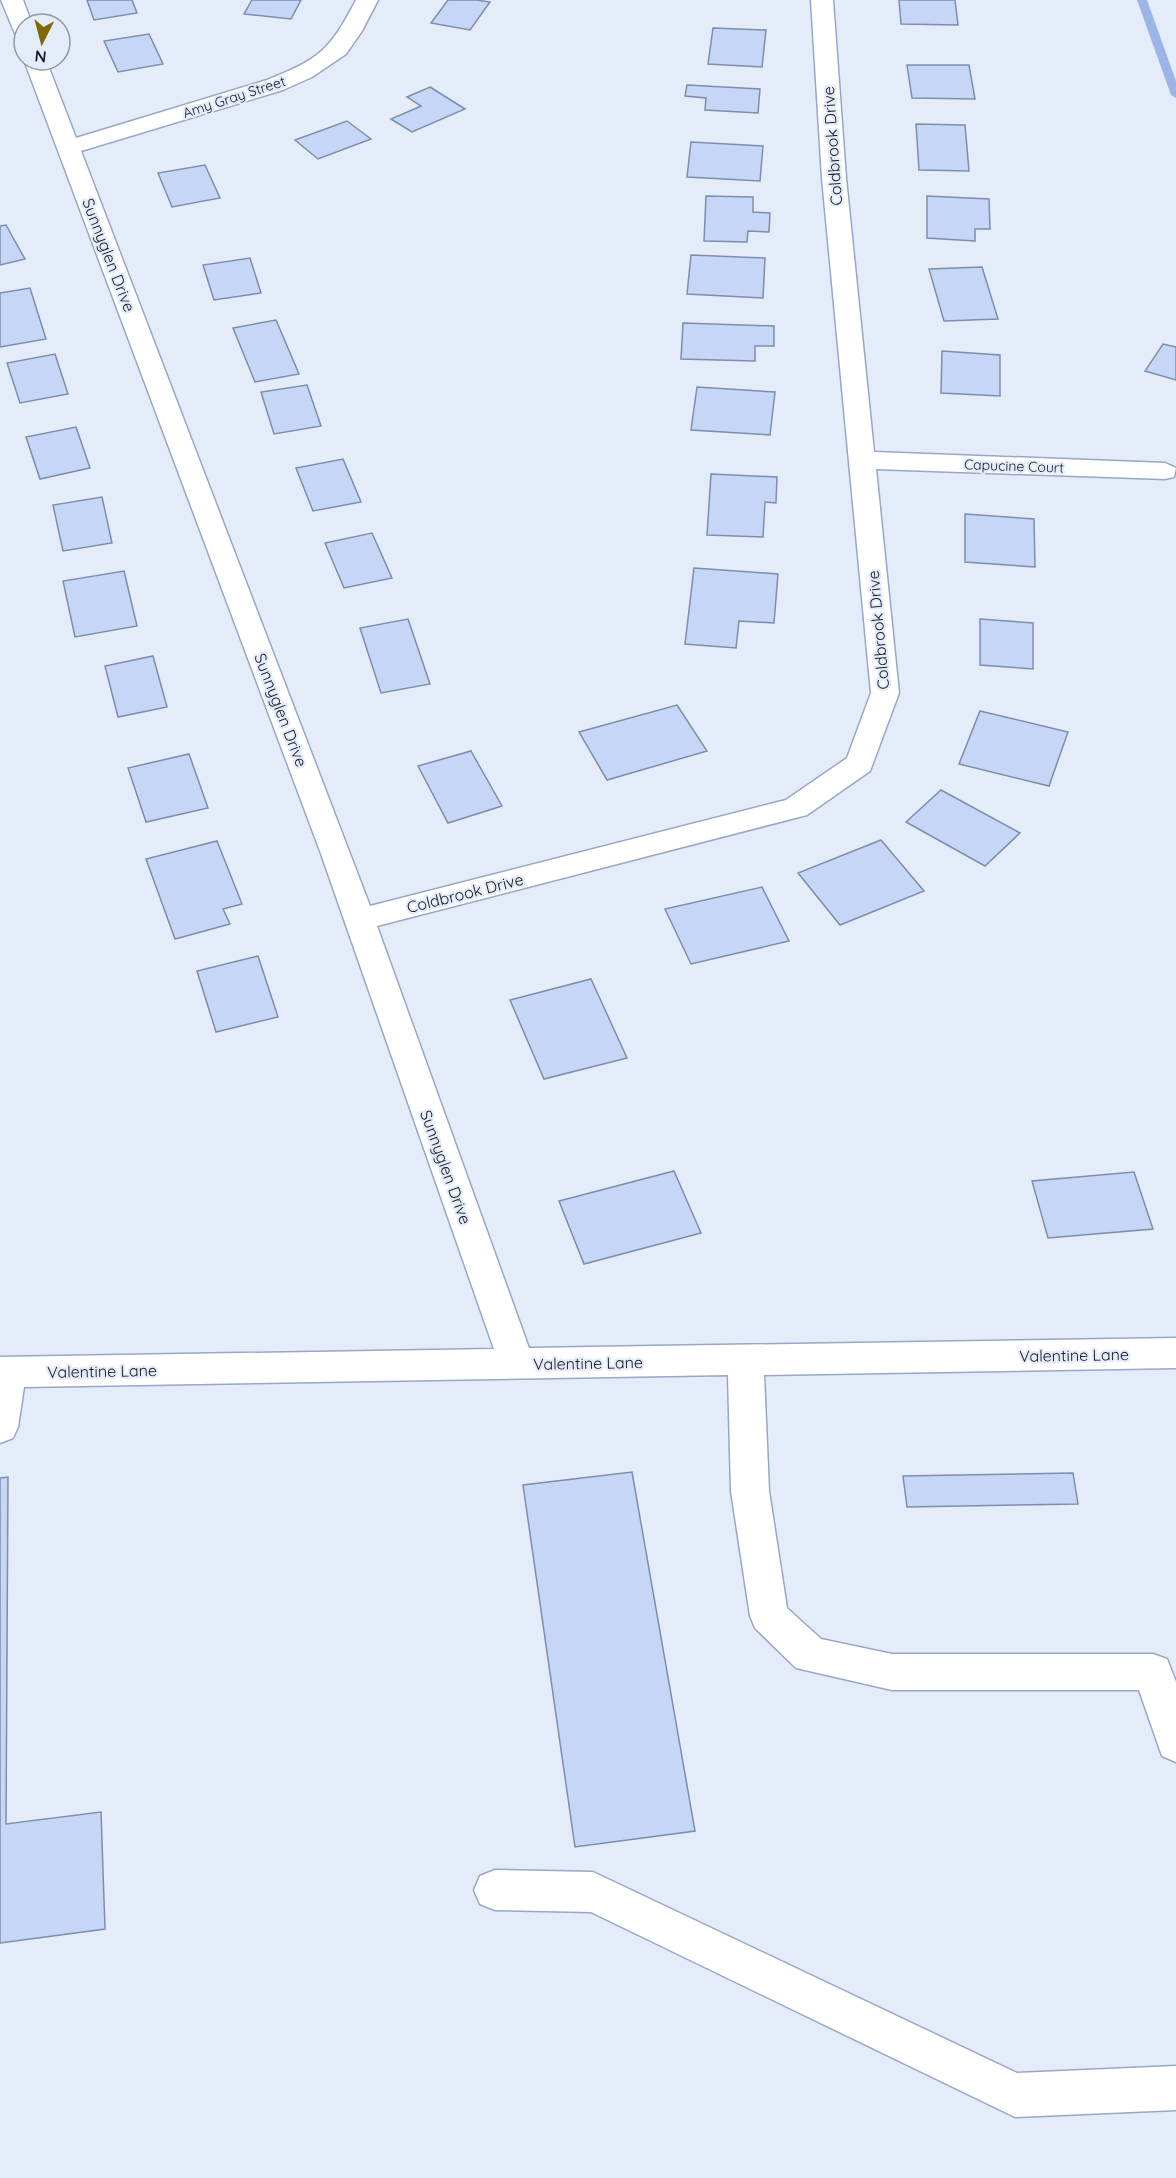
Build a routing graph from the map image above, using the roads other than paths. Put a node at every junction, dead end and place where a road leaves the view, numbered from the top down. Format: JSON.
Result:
{"nodes":[{"id":1,"x":367,"y":0,"type":"edge"},
{"id":2,"x":822,"y":0,"type":"edge"},
{"id":3,"x":40,"y":72,"type":"edge"},
{"id":4,"x":68,"y":148,"type":"junction"},
{"id":5,"x":863,"y":460,"type":"junction"},
{"id":6,"x":1165,"y":471,"type":"dead end"},
{"id":7,"x":358,"y":920,"type":"junction"},
{"id":8,"x":1176,"y":1353,"type":"edge"},
{"id":9,"x":746,"y":1360,"type":"junction"},
{"id":10,"x":517,"y":1364,"type":"junction"},
{"id":11,"x":4,"y":1372,"type":"edge"},
{"id":12,"x":0,"y":1427,"type":"edge"},
{"id":13,"x":1176,"y":1743,"type":"edge"},
{"id":14,"x":495,"y":1890,"type":"dead end"},
{"id":15,"x":1176,"y":2088,"type":"edge"}],
"edges":[{"from":1,"to":4,"type":"street","name":"Amy Gray Street"},
{"from":2,"to":5,"type":"street","name":"Coldbrook Drive"},
{"from":3,"to":4,"type":"street","name":"Sunnyglen Drive"},
{"from":4,"to":7,"type":"street","name":"Sunnyglen Drive"},
{"from":5,"to":6,"type":"street","name":"Capucine Court"},
{"from":5,"to":7,"type":"street","name":"Coldbrook Drive"},
{"from":7,"to":10,"type":"street","name":"Sunnyglen Drive"},
{"from":8,"to":9,"type":"street","name":"Valentine Lane"},
{"from":9,"to":10,"type":"street","name":"Valentine Lane"},
{"from":9,"to":13,"type":"street"},
{"from":10,"to":11,"type":"street","name":"Valentine Lane"},
{"from":11,"to":12,"type":"street"},
{"from":14,"to":15,"type":"street"}]}
